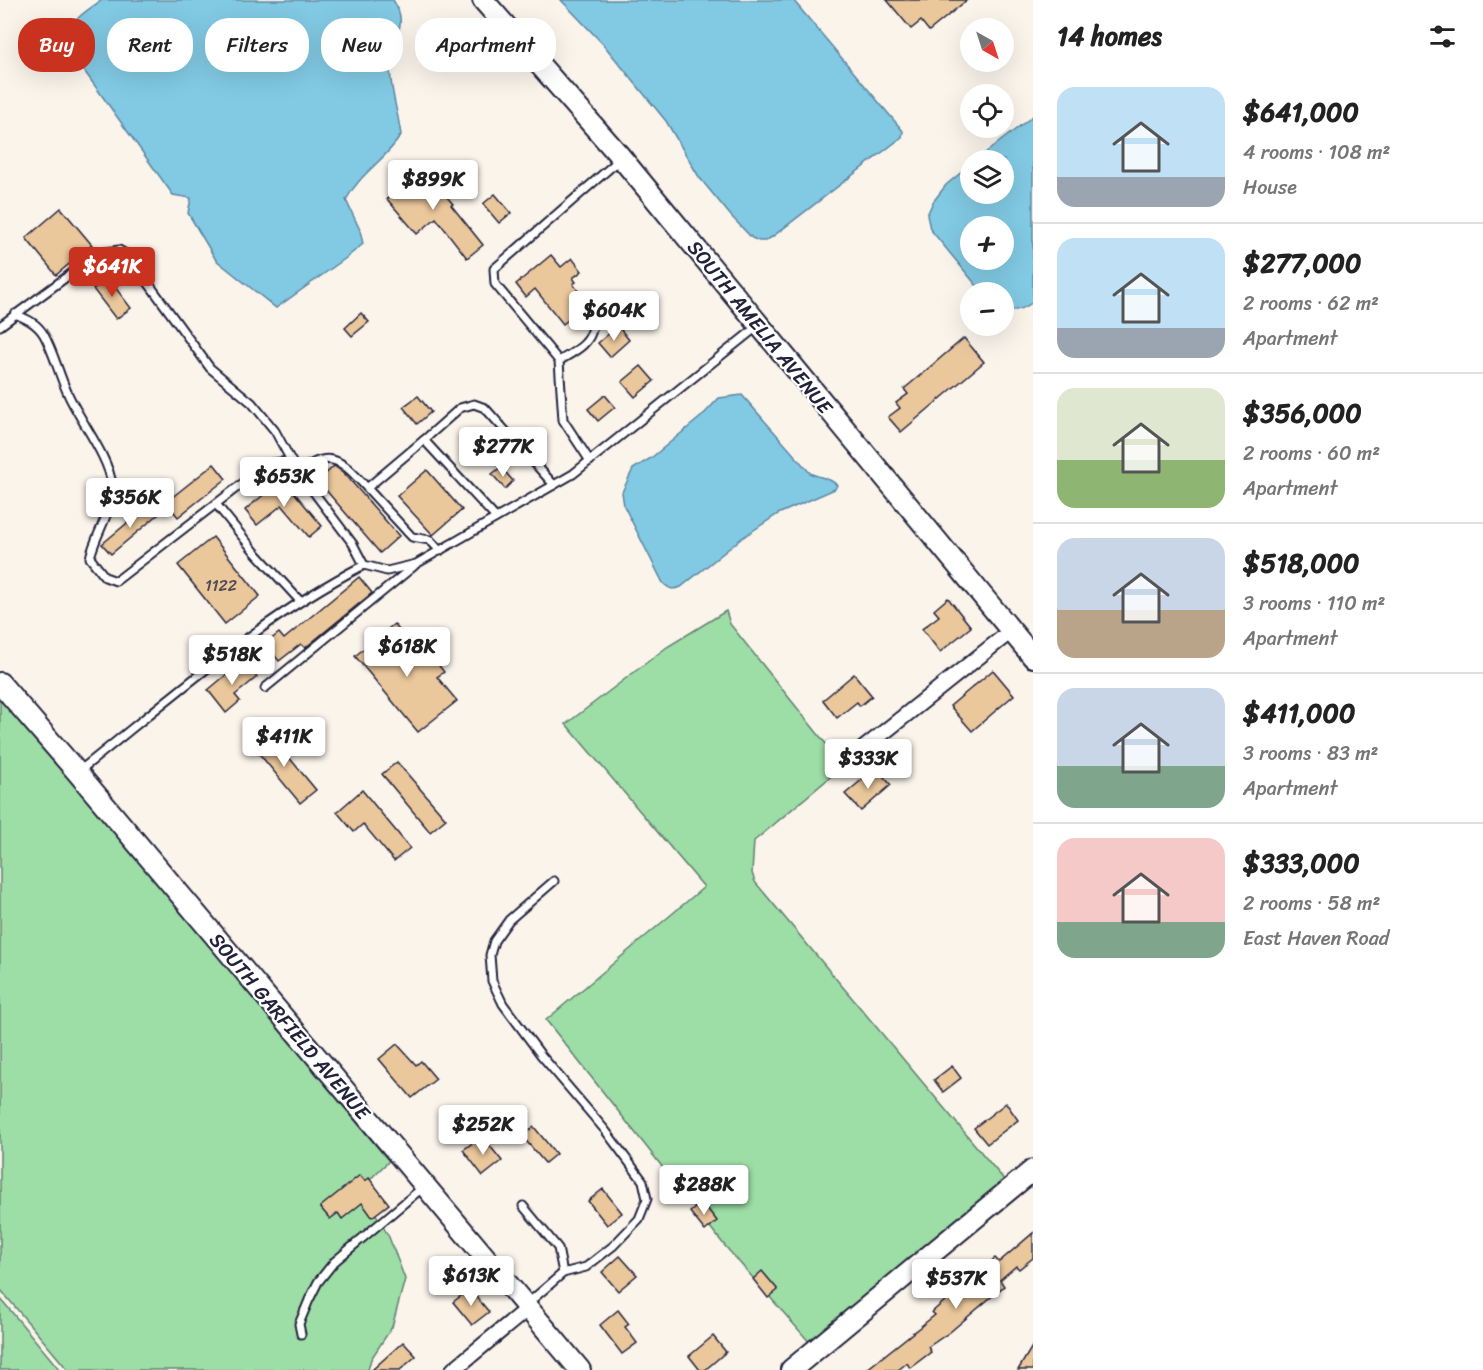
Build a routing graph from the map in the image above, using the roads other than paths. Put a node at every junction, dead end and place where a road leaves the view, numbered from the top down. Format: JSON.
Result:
{"nodes":[{"id":1,"x":483,"y":0,"type":"edge"},
{"id":2,"x":621,"y":158,"type":"junction"},
{"id":3,"x":15,"y":314,"type":"junction"},
{"id":4,"x":585,"y":315,"type":"dead end"},
{"id":5,"x":0,"y":326,"type":"edge"},
{"id":6,"x":758,"y":326,"type":"junction"},
{"id":7,"x":559,"y":360,"type":"junction"},
{"id":8,"x":424,"y":440,"type":"junction"},
{"id":9,"x":590,"y":461,"type":"junction"},
{"id":10,"x":291,"y":462,"type":"junction"},
{"id":11,"x":299,"y":473,"type":"junction"},
{"id":12,"x":554,"y":485,"type":"junction"},
{"id":13,"x":367,"y":488,"type":"junction"},
{"id":14,"x":216,"y":504,"type":"junction"},
{"id":15,"x":496,"y":518,"type":"junction"},
{"id":16,"x":440,"y":551,"type":"junction"},
{"id":17,"x":417,"y":564,"type":"junction"},
{"id":18,"x":364,"y":565,"type":"junction"},
{"id":19,"x":300,"y":601,"type":"junction"},
{"id":20,"x":1025,"y":642,"type":"edge"},
{"id":21,"x":0,"y":683,"type":"edge"},
{"id":22,"x":265,"y":687,"type":"dead end"},
{"id":23,"x":863,"y":749,"type":"dead end"},
{"id":24,"x":77,"y":772,"type":"junction"},
{"id":25,"x":554,"y":881,"type":"dead end"},
{"id":26,"x":1033,"y":1170,"type":"edge"},
{"id":27,"x":424,"y":1186,"type":"junction"},
{"id":28,"x":523,"y":1206,"type":"dead end"},
{"id":29,"x":563,"y":1273,"type":"junction"},
{"id":30,"x":526,"y":1307,"type":"junction"},
{"id":31,"x":301,"y":1334,"type":"dead end"},
{"id":32,"x":453,"y":1370,"type":"edge"},
{"id":33,"x":580,"y":1370,"type":"edge"},
{"id":34,"x":791,"y":1370,"type":"edge"}],
"edges":[{"from":1,"to":2,"type":"street","name":"SOUTH AMELIA AVENUE"},
{"from":2,"to":6,"type":"street","name":"SOUTH AMELIA AVENUE"},
{"from":2,"to":7,"type":"lane"},
{"from":3,"to":5,"type":"lane"},
{"from":3,"to":10,"type":"lane"},
{"from":3,"to":14,"type":"lane"},
{"from":4,"to":7,"type":"lane"},
{"from":6,"to":9,"type":"lane"},
{"from":6,"to":20,"type":"street","name":"SOUTH AMELIA AVENUE"},
{"from":7,"to":9,"type":"lane"},
{"from":8,"to":12,"type":"lane"},
{"from":8,"to":13,"type":"lane"},
{"from":8,"to":15,"type":"lane"},
{"from":9,"to":12,"type":"lane"},
{"from":10,"to":11,"type":"lane"},
{"from":10,"to":14,"type":"lane"},
{"from":11,"to":13,"type":"lane"},
{"from":11,"to":18,"type":"lane"},
{"from":12,"to":15,"type":"lane"},
{"from":13,"to":16,"type":"lane"},
{"from":14,"to":19,"type":"lane"},
{"from":15,"to":16,"type":"lane"},
{"from":16,"to":17,"type":"lane"},
{"from":17,"to":18,"type":"lane"},
{"from":17,"to":22,"type":"lane"},
{"from":18,"to":19,"type":"lane"},
{"from":19,"to":24,"type":"lane"},
{"from":20,"to":23,"type":"street"},
{"from":21,"to":24,"type":"street","name":"SOUTH GARFIELD AVENUE"},
{"from":24,"to":27,"type":"street","name":"SOUTH GARFIELD AVENUE"},
{"from":25,"to":29,"type":"lane"},
{"from":26,"to":34,"type":"street"},
{"from":27,"to":30,"type":"street","name":"SOUTH GARFIELD AVENUE"},
{"from":27,"to":31,"type":"lane"},
{"from":28,"to":29,"type":"lane"},
{"from":29,"to":30,"type":"lane"},
{"from":30,"to":32,"type":"street"},
{"from":30,"to":33,"type":"street","name":"SOUTH GARFIELD AVENUE"}]}
